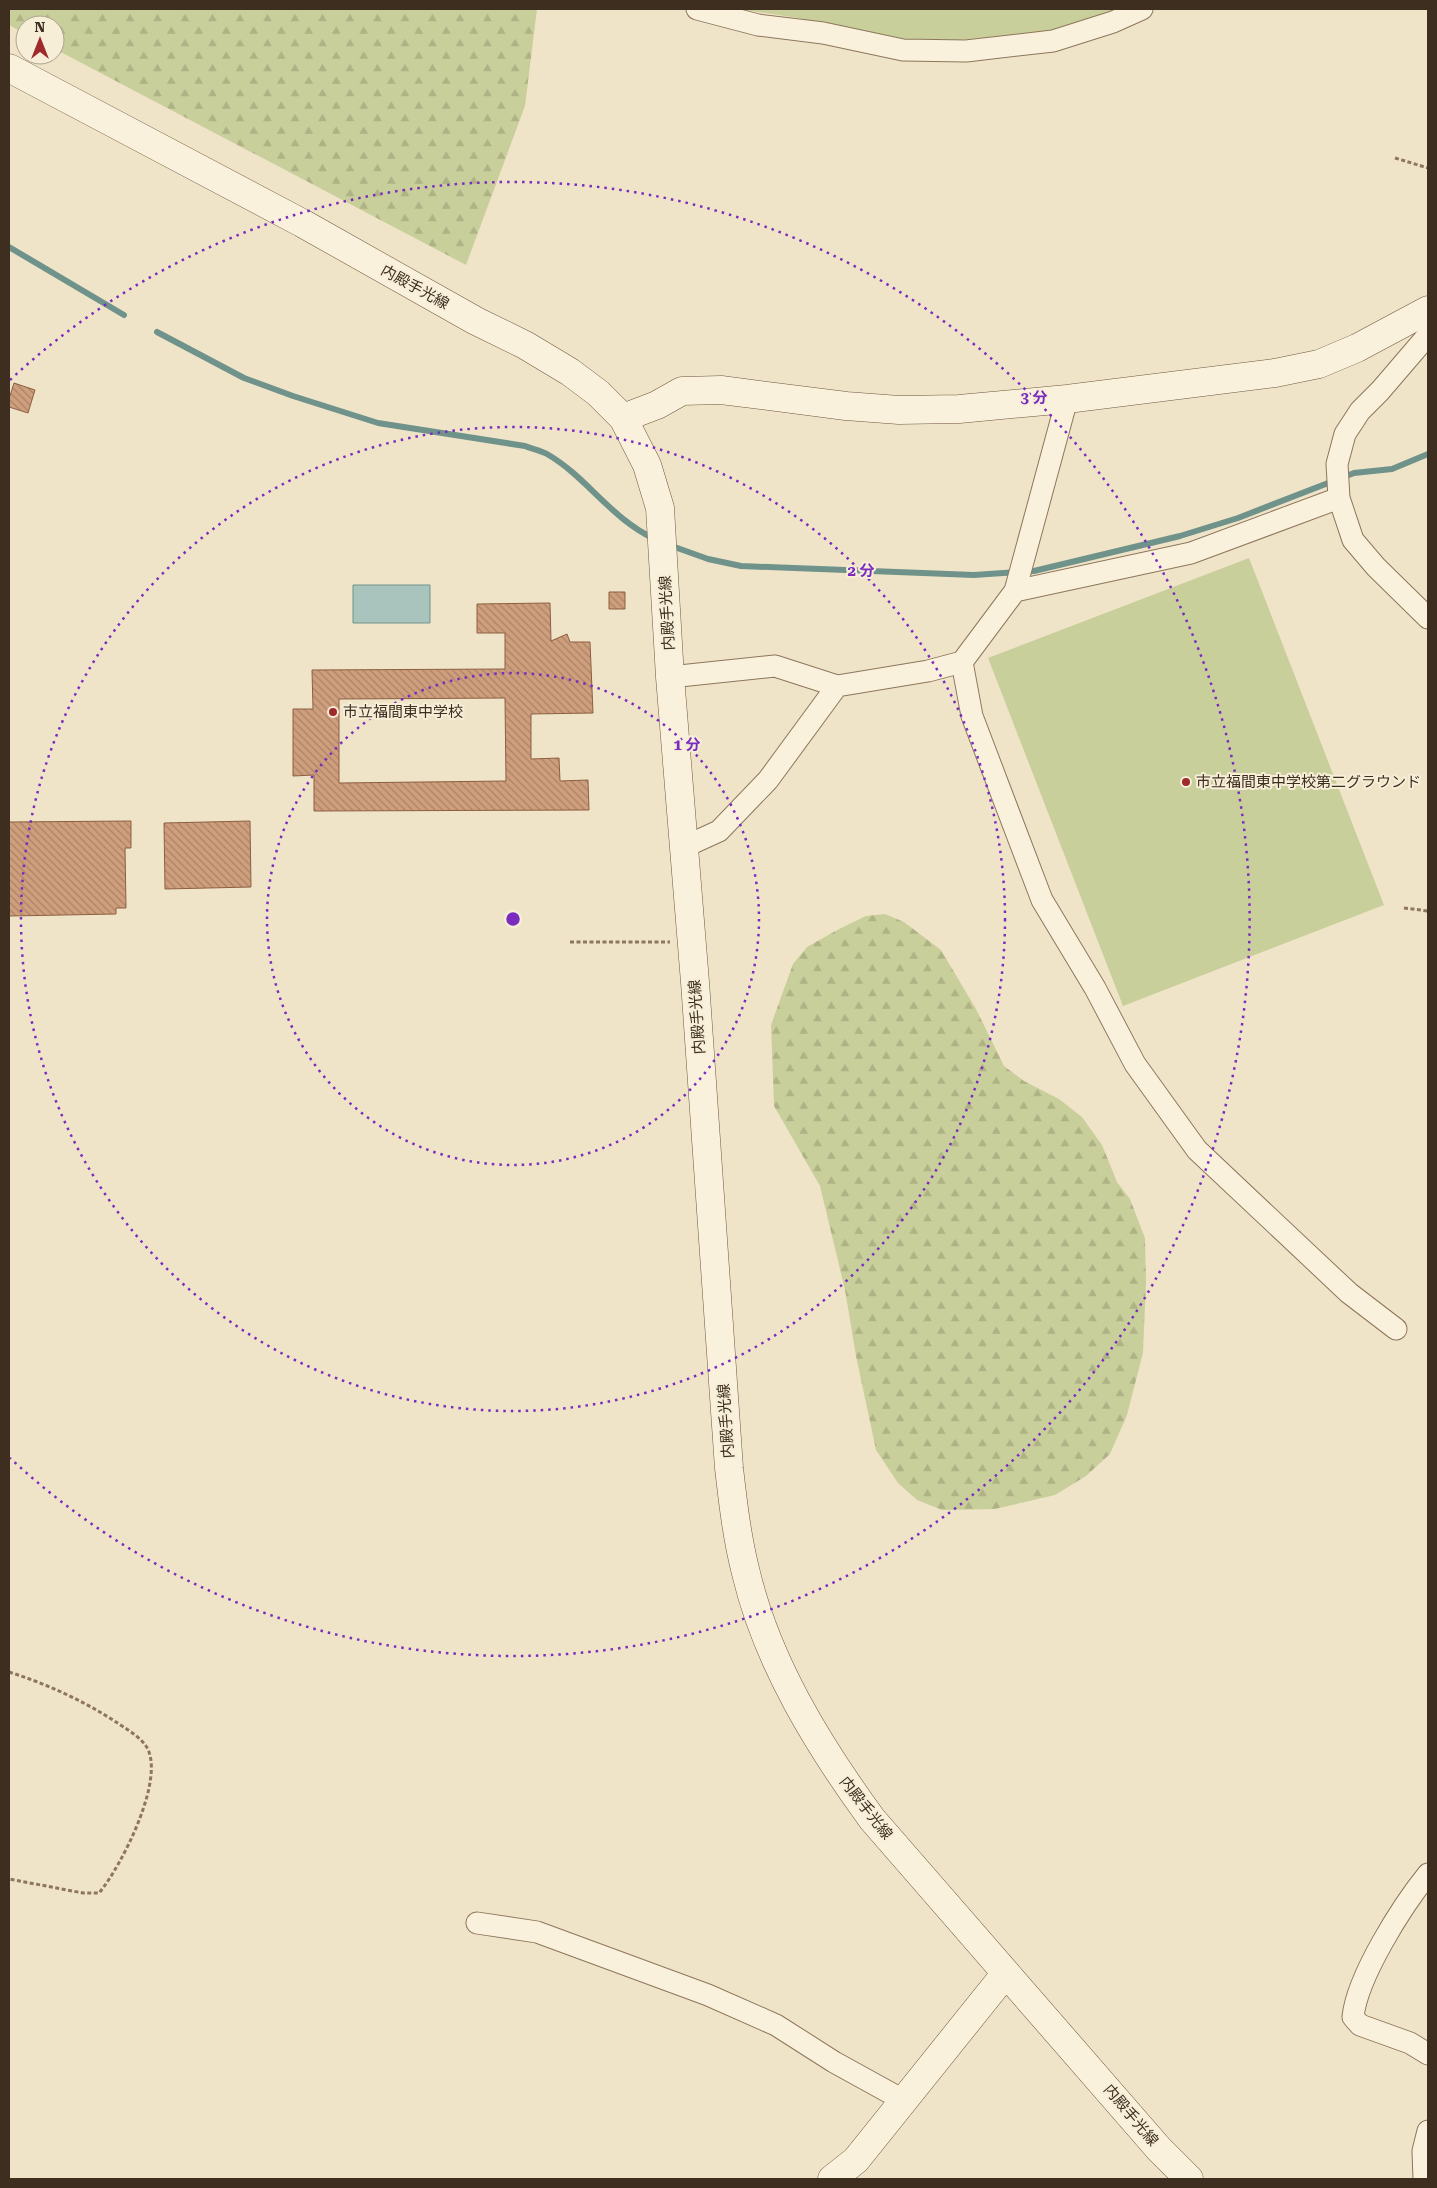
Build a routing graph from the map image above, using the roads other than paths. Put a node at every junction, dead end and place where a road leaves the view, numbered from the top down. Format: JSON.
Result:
{"nodes":[{"id":1,"x":698,"y":9,"type":"edge"},
{"id":2,"x":1142,"y":9,"type":"edge"},
{"id":3,"x":9,"y":68,"type":"edge"},
{"id":4,"x":1428,"y":310,"type":"edge"},
{"id":5,"x":1428,"y":335,"type":"edge"},
{"id":6,"x":1067,"y":399,"type":"junction"},
{"id":7,"x":623,"y":418,"type":"junction"},
{"id":8,"x":1340,"y":498,"type":"junction"},
{"id":9,"x":1015,"y":591,"type":"junction"},
{"id":10,"x":1428,"y":618,"type":"edge"},
{"id":11,"x":962,"y":662,"type":"junction"},
{"id":12,"x":670,"y":677,"type":"junction"},
{"id":13,"x":837,"y":686,"type":"junction"},
{"id":14,"x":684,"y":847,"type":"junction"},
{"id":15,"x":1396,"y":1330,"type":"dead end"},
{"id":16,"x":1428,"y":1874,"type":"edge"},
{"id":17,"x":477,"y":1923,"type":"dead end"},
{"id":18,"x":1006,"y":1973,"type":"junction"},
{"id":19,"x":1428,"y":2054,"type":"edge"},
{"id":20,"x":903,"y":2100,"type":"junction"},
{"id":21,"x":1428,"y":2131,"type":"edge"},
{"id":22,"x":832,"y":2179,"type":"edge"},
{"id":23,"x":1189,"y":2179,"type":"edge"},
{"id":24,"x":1424,"y":2179,"type":"edge"}],
"edges":[{"from":1,"to":2,"type":"street"},
{"from":3,"to":7,"type":"main road","name":"内殿手光線"},
{"from":4,"to":6,"type":"main road"},
{"from":5,"to":8,"type":"street"},
{"from":6,"to":7,"type":"main road"},
{"from":6,"to":9,"type":"street"},
{"from":7,"to":12,"type":"main road","name":"内殿手光線"},
{"from":8,"to":9,"type":"street"},
{"from":8,"to":10,"type":"street"},
{"from":9,"to":11,"type":"street"},
{"from":11,"to":13,"type":"street"},
{"from":11,"to":15,"type":"street"},
{"from":12,"to":13,"type":"street"},
{"from":12,"to":14,"type":"main road","name":"内殿手光線"},
{"from":13,"to":14,"type":"street"},
{"from":14,"to":18,"type":"main road","name":"内殿手光線"},
{"from":16,"to":19,"type":"street"},
{"from":17,"to":20,"type":"street"},
{"from":18,"to":20,"type":"main road"},
{"from":18,"to":23,"type":"main road","name":"内殿手光線"},
{"from":20,"to":22,"type":"main road"},
{"from":21,"to":24,"type":"street"}]}
